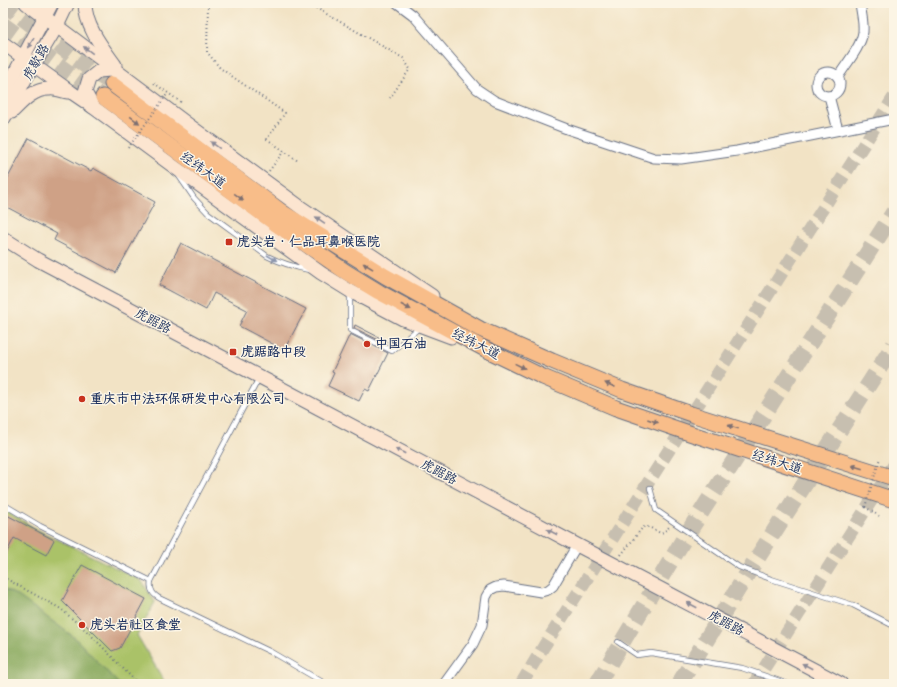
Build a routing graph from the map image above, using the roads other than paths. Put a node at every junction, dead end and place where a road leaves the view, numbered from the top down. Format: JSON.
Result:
{"nodes":[{"id":1,"x":26,"y":3,"type":"edge"},
{"id":2,"x":52,"y":3,"type":"edge"},
{"id":3,"x":68,"y":3,"type":"edge"},
{"id":4,"x":85,"y":3,"type":"edge"},
{"id":5,"x":397,"y":3,"type":"edge"},
{"id":6,"x":860,"y":3,"type":"edge"},
{"id":7,"x":45,"y":17,"type":"junction"},
{"id":8,"x":57,"y":26,"type":"junction"},
{"id":9,"x":3,"y":43,"type":"edge"},
{"id":10,"x":28,"y":61,"type":"junction"},
{"id":11,"x":838,"y":76,"type":"junction"},
{"id":12,"x":117,"y":79,"type":"junction"},
{"id":13,"x":71,"y":92,"type":"junction"},
{"id":14,"x":3,"y":96,"type":"edge"},
{"id":15,"x":829,"y":96,"type":"junction"},
{"id":16,"x":98,"y":102,"type":"junction"},
{"id":17,"x":894,"y":119,"type":"edge"},
{"id":18,"x":3,"y":121,"type":"edge"},
{"id":19,"x":838,"y":130,"type":"junction"},
{"id":20,"x":4,"y":243,"type":"edge"},
{"id":21,"x":350,"y":291,"type":"junction"},
{"id":22,"x":421,"y":326,"type":"junction"},
{"id":23,"x":485,"y":349,"type":"junction"},
{"id":24,"x":260,"y":376,"type":"junction"},
{"id":25,"x":894,"y":478,"type":"edge"},
{"id":26,"x":650,"y":488,"type":"dead end"},
{"id":27,"x":894,"y":500,"type":"edge"},
{"id":28,"x":3,"y":504,"type":"edge"},
{"id":29,"x":577,"y":545,"type":"junction"},
{"id":30,"x":151,"y":581,"type":"junction"},
{"id":31,"x":894,"y":626,"type":"edge"},
{"id":32,"x":618,"y":642,"type":"dead end"},
{"id":33,"x":326,"y":684,"type":"edge"},
{"id":34,"x":444,"y":684,"type":"edge"},
{"id":35,"x":788,"y":684,"type":"edge"},
{"id":36,"x":841,"y":684,"type":"edge"}],
"edges":[{"from":1,"to":7,"type":"street"},
{"from":2,"to":7,"type":"street","name":"虎歇路"},
{"from":3,"to":8,"type":"street","name":"虎歇路"},
{"from":4,"to":12,"type":"street"},
{"from":5,"to":19,"type":"street"},
{"from":6,"to":11,"type":"street"},
{"from":7,"to":8,"type":"street"},
{"from":7,"to":10,"type":"street","name":"虎歇路","one_way":true},
{"from":8,"to":10,"type":"street","name":"虎歇路"},
{"from":12,"to":8,"type":"street","one_way":true},
{"from":9,"to":10,"type":"street"},
{"from":10,"to":13,"type":"street"},
{"from":10,"to":14,"type":"street","name":"虎歇路"},
{"from":10,"to":18,"type":"street","name":"虎歇路"},
{"from":11,"to":15,"type":"street"},
{"from":11,"to":15,"type":"street"},
{"from":12,"to":16,"type":"street"},
{"from":25,"to":12,"type":"main road","name":"经纬大道","one_way":true},
{"from":13,"to":16,"type":"street"},
{"from":13,"to":18,"type":"street"},
{"from":15,"to":19,"type":"street"},
{"from":16,"to":21,"type":"street","one_way":true},
{"from":16,"to":23,"type":"main road","name":"经纬大道","one_way":true},
{"from":17,"to":19,"type":"street"},
{"from":20,"to":24,"type":"street","name":"虎踞路"},
{"from":21,"to":22,"type":"street"},
{"from":21,"to":22,"type":"lane"},
{"from":22,"to":23,"type":"street"},
{"from":23,"to":27,"type":"main road","name":"经纬大道","one_way":true},
{"from":29,"to":24,"type":"street","name":"虎踞路","one_way":true},
{"from":24,"to":30,"type":"lane"},
{"from":26,"to":31,"type":"lane"},
{"from":28,"to":30,"type":"lane"},
{"from":29,"to":34,"type":"street"},
{"from":36,"to":29,"type":"street","name":"虎踞路","one_way":true},
{"from":30,"to":33,"type":"lane"},
{"from":32,"to":35,"type":"lane"}]}
